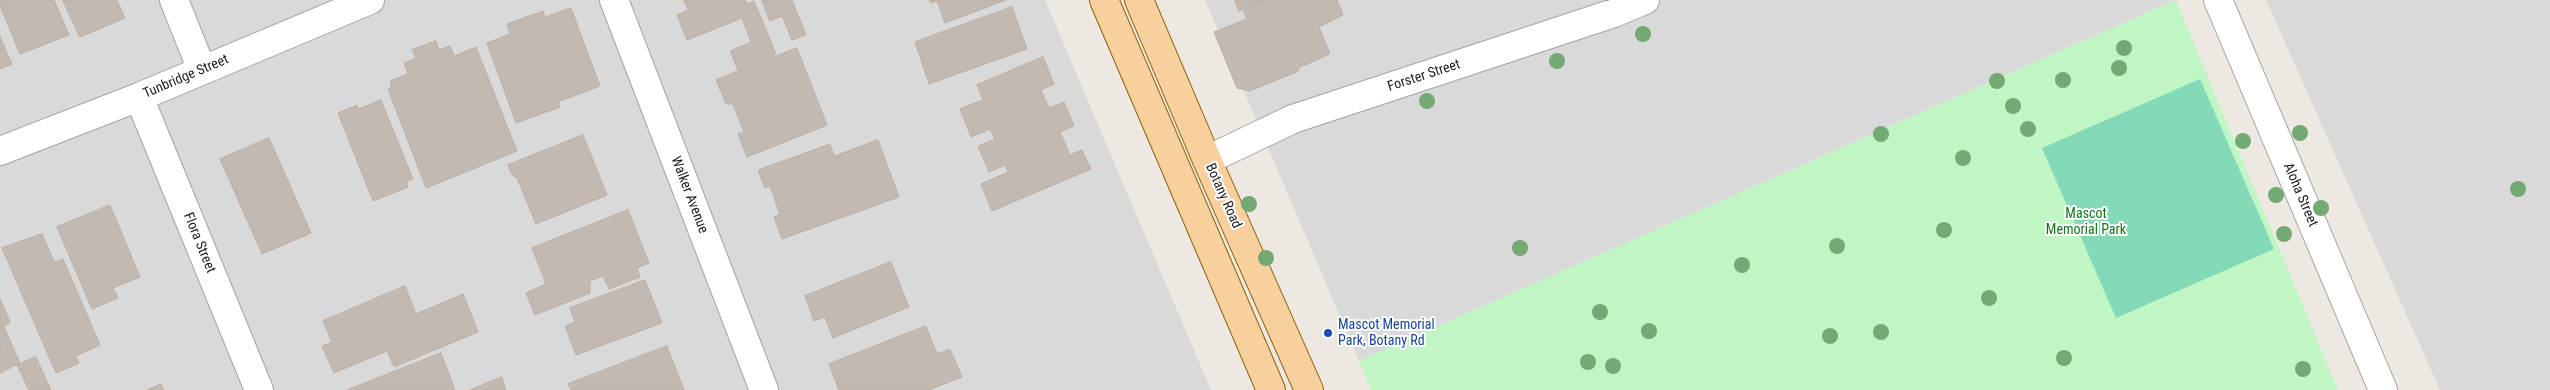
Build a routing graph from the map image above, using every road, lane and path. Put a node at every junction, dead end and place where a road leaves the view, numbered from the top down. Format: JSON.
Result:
{"nodes":[{"id":1,"x":174,"y":0,"type":"edge"},
{"id":2,"x":370,"y":0,"type":"edge"},
{"id":3,"x":614,"y":0,"type":"edge"},
{"id":4,"x":1104,"y":0,"type":"edge"},
{"id":5,"x":1139,"y":0,"type":"edge"},
{"id":6,"x":1645,"y":0,"type":"edge"},
{"id":7,"x":2218,"y":0,"type":"edge"},
{"id":8,"x":202,"y":70,"type":"junction"},
{"id":9,"x":139,"y":97,"type":"junction"},
{"id":10,"x":0,"y":151,"type":"edge"},
{"id":11,"x":1207,"y":160,"type":"junction"},
{"id":12,"x":259,"y":390,"type":"edge"},
{"id":13,"x":764,"y":390,"type":"edge"},
{"id":14,"x":1271,"y":390,"type":"edge"},
{"id":15,"x":1309,"y":390,"type":"edge"},
{"id":16,"x":2383,"y":390,"type":"edge"}],
"edges":[{"from":1,"to":8,"type":"street"},
{"from":2,"to":8,"type":"street","name":"Tunbridge Street"},
{"from":3,"to":13,"type":"street","name":"Walker Avenue"},
{"from":4,"to":14,"type":"main road"},
{"from":5,"to":11,"type":"main road","name":"Botany Road"},
{"from":6,"to":11,"type":"street","name":"Forster Street"},
{"from":7,"to":16,"type":"street","name":"Aloha Street"},
{"from":8,"to":9,"type":"street","name":"Tunbridge Street"},
{"from":9,"to":10,"type":"street","name":"Tunbridge Street"},
{"from":9,"to":12,"type":"street","name":"Flora Street"},
{"from":11,"to":15,"type":"main road","name":"Botany Road"}]}
